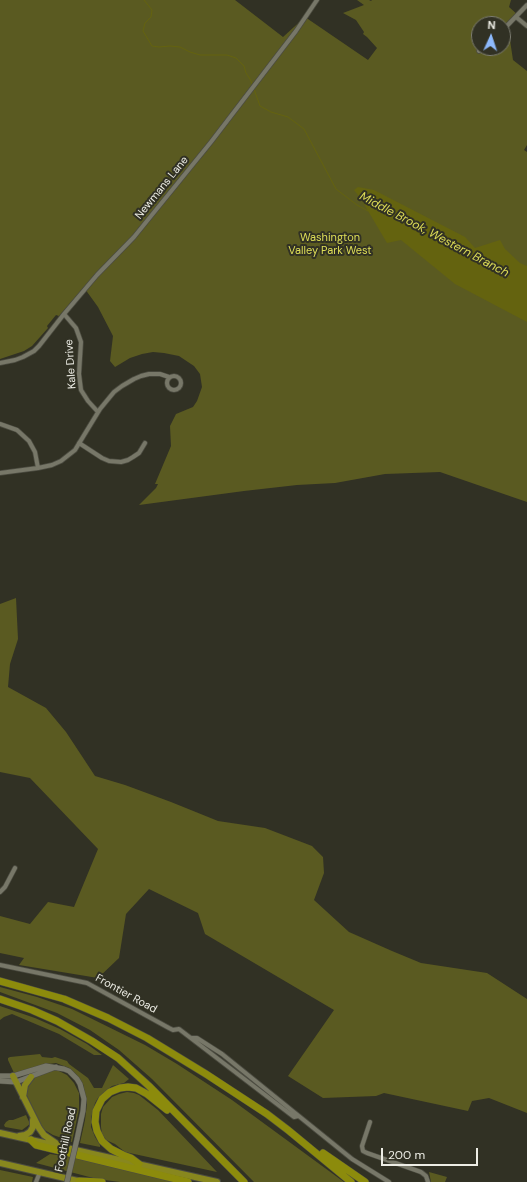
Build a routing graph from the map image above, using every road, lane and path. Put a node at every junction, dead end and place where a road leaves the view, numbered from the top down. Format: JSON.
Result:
{"nodes":[{"id":1,"x":317,"y":0,"type":"edge"},
{"id":2,"x":527,"y":5,"type":"edge"},
{"id":3,"x":516,"y":17,"type":"junction"},
{"id":4,"x":511,"y":22,"type":"edge"},
{"id":5,"x":527,"y":26,"type":"edge"},
{"id":6,"x":64,"y":314,"type":"junction"},
{"id":7,"x":0,"y":363,"type":"edge"},
{"id":8,"x":169,"y":377,"type":"dead end"},
{"id":9,"x":98,"y":412,"type":"junction"},
{"id":10,"x":0,"y":424,"type":"edge"},
{"id":11,"x":79,"y":443,"type":"junction"},
{"id":12,"x":145,"y":444,"type":"dead end"},
{"id":13,"x":38,"y":468,"type":"junction"},
{"id":14,"x":0,"y":473,"type":"edge"},
{"id":15,"x":15,"y":868,"type":"dead end"},
{"id":16,"x":0,"y":892,"type":"edge"},
{"id":17,"x":0,"y":965,"type":"edge"},
{"id":18,"x":0,"y":981,"type":"edge"},
{"id":19,"x":0,"y":999,"type":"edge"},
{"id":20,"x":56,"y":1067,"type":"junction"},
{"id":21,"x":0,"y":1076,"type":"edge"},
{"id":22,"x":31,"y":1077,"type":"junction"},
{"id":23,"x":14,"y":1079,"type":"junction"},
{"id":24,"x":0,"y":1081,"type":"edge"},
{"id":25,"x":23,"y":1097,"type":"junction"},
{"id":26,"x":178,"y":1116,"type":"junction"},
{"id":27,"x":33,"y":1118,"type":"junction"},
{"id":28,"x":370,"y":1122,"type":"dead end"},
{"id":29,"x":288,"y":1130,"type":"junction"},
{"id":30,"x":0,"y":1133,"type":"edge"},
{"id":31,"x":12,"y":1136,"type":"junction"},
{"id":32,"x":31,"y":1140,"type":"junction"},
{"id":33,"x":61,"y":1147,"type":"junction"},
{"id":34,"x":0,"y":1163,"type":"edge"},
{"id":35,"x":139,"y":1164,"type":"junction"},
{"id":36,"x":231,"y":1169,"type":"junction"},
{"id":37,"x":40,"y":1172,"type":"junction"},
{"id":38,"x":81,"y":1181,"type":"edge"},
{"id":39,"x":36,"y":1182,"type":"edge"},
{"id":40,"x":67,"y":1182,"type":"edge"},
{"id":41,"x":102,"y":1182,"type":"edge"},
{"id":42,"x":188,"y":1182,"type":"edge"},
{"id":43,"x":217,"y":1182,"type":"edge"},
{"id":44,"x":244,"y":1182,"type":"edge"},
{"id":45,"x":250,"y":1182,"type":"edge"},
{"id":46,"x":351,"y":1182,"type":"edge"},
{"id":47,"x":365,"y":1182,"type":"edge"},
{"id":48,"x":389,"y":1182,"type":"edge"},
{"id":49,"x":428,"y":1182,"type":"edge"}],
"edges":[{"from":1,"to":6,"type":"street","name":"Newmans Lane"},
{"from":2,"to":3,"type":"street"},
{"from":3,"to":4,"type":"street"},
{"from":3,"to":5,"type":"street"},
{"from":6,"to":7,"type":"street","name":"Newmans Lane"},
{"from":6,"to":9,"type":"street","name":"Kale Drive"},
{"from":8,"to":9,"type":"street"},
{"from":9,"to":11,"type":"street"},
{"from":10,"to":13,"type":"street"},
{"from":11,"to":12,"type":"street"},
{"from":11,"to":13,"type":"street"},
{"from":13,"to":14,"type":"street"},
{"from":15,"to":16,"type":"street"},
{"from":17,"to":48,"type":"street","name":"Frontier Road"},
{"from":18,"to":29,"type":"highway"},
{"from":19,"to":26,"type":"highway"},
{"from":20,"to":22,"type":"street"},
{"from":20,"to":23,"type":"street"},
{"from":20,"to":40,"type":"street","name":"Foothill Road","bridge":true},
{"from":21,"to":23,"type":"street"},
{"from":22,"to":23,"type":"street"},
{"from":22,"to":25,"type":"highway"},
{"from":23,"to":24,"type":"street"},
{"from":23,"to":25,"type":"highway"},
{"from":25,"to":27,"type":"highway"},
{"from":26,"to":35,"type":"highway"},
{"from":26,"to":36,"type":"highway"},
{"from":27,"to":31,"type":"highway"},
{"from":27,"to":33,"type":"highway"},
{"from":28,"to":49,"type":"street"},
{"from":29,"to":46,"type":"highway"},
{"from":29,"to":47,"type":"highway"},
{"from":30,"to":31,"type":"highway"},
{"from":31,"to":32,"type":"highway"},
{"from":32,"to":33,"type":"highway"},
{"from":32,"to":42,"type":"highway"},
{"from":33,"to":35,"type":"highway"},
{"from":34,"to":37,"type":"highway"},
{"from":35,"to":43,"type":"highway"},
{"from":36,"to":44,"type":"highway"},
{"from":36,"to":45,"type":"highway"},
{"from":37,"to":38,"type":"highway"},
{"from":37,"to":39,"type":"street"},
{"from":38,"to":41,"type":"highway"}]}
